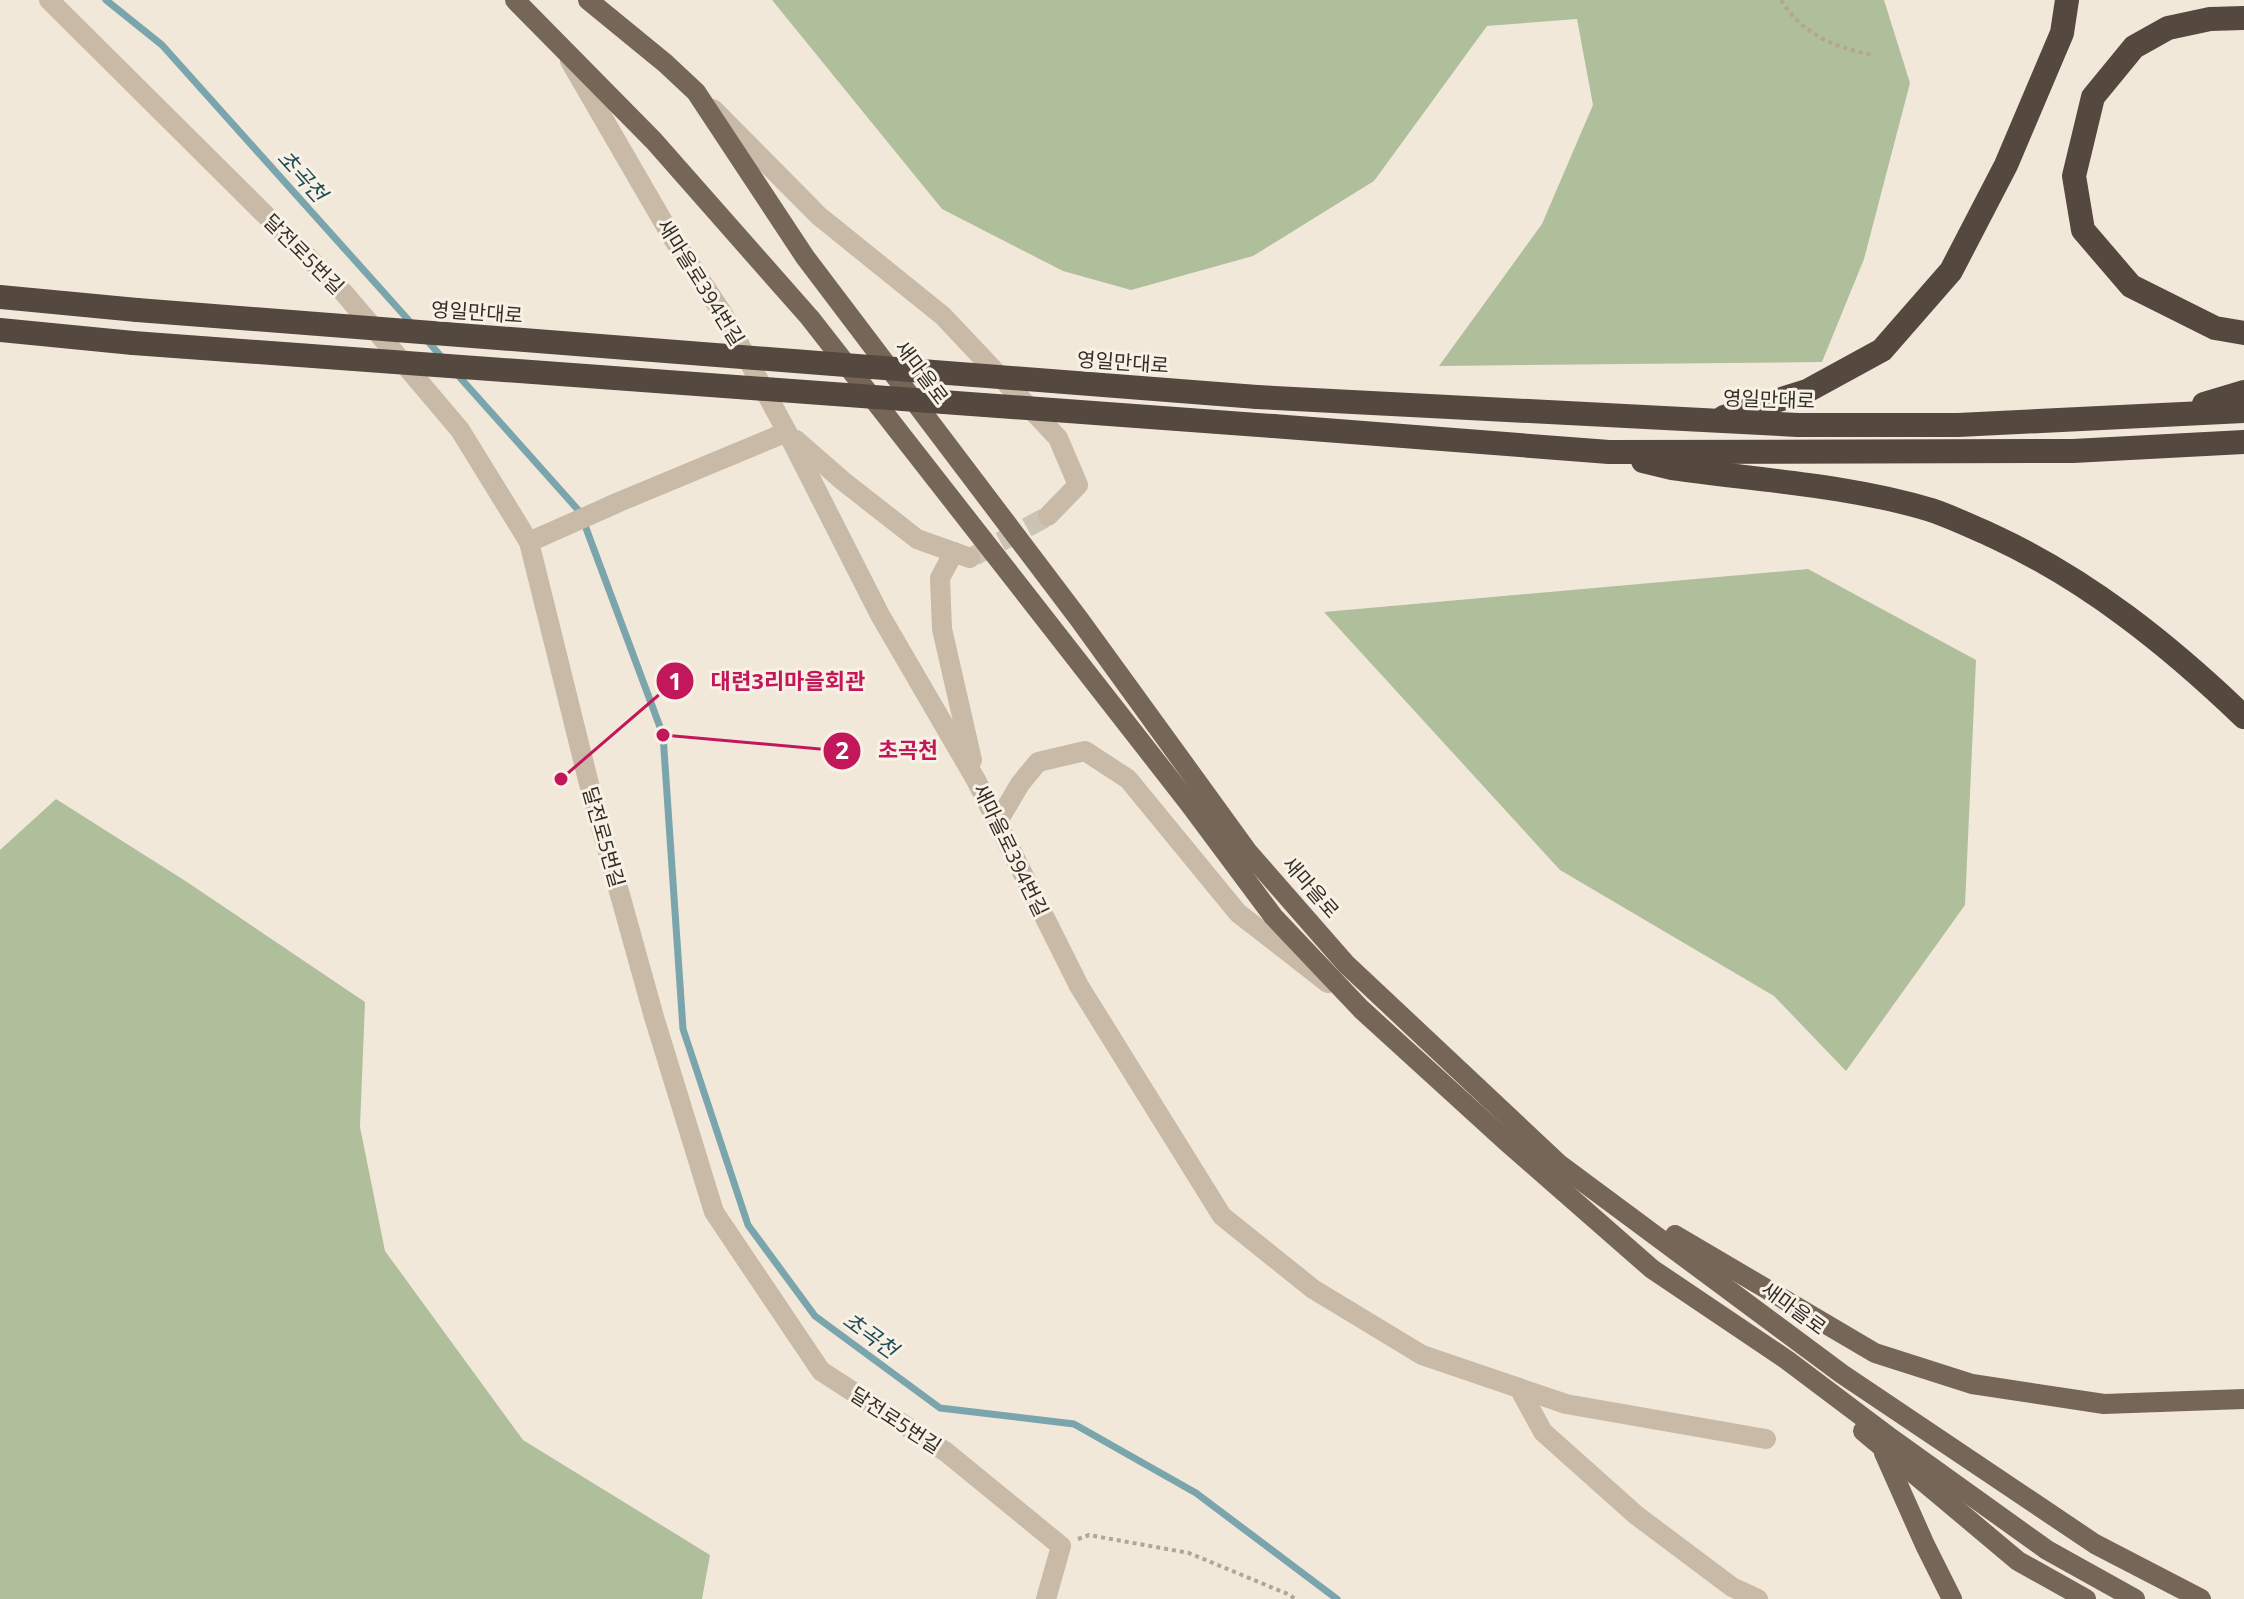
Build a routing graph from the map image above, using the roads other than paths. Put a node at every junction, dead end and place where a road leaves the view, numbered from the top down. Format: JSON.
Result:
{"nodes":[{"id":1,"x":49,"y":0,"type":"edge"},
{"id":2,"x":515,"y":0,"type":"edge"},
{"id":3,"x":588,"y":0,"type":"edge"},
{"id":4,"x":2067,"y":0,"type":"edge"},
{"id":5,"x":2244,"y":18,"type":"edge"},
{"id":6,"x":566,"y":54,"type":"junction"},
{"id":7,"x":696,"y":92,"type":"junction"},
{"id":8,"x":0,"y":297,"type":"edge"},
{"id":9,"x":0,"y":330,"type":"edge"},
{"id":10,"x":2244,"y":333,"type":"edge"},
{"id":11,"x":2244,"y":392,"type":"edge"},
{"id":12,"x":2244,"y":411,"type":"edge"},
{"id":13,"x":2163,"y":416,"type":"junction"},
{"id":14,"x":1710,"y":421,"type":"junction"},
{"id":15,"x":787,"y":432,"type":"junction"},
{"id":16,"x":2244,"y":442,"type":"edge"},
{"id":17,"x":1609,"y":452,"type":"junction"},
{"id":18,"x":1048,"y":516,"type":"tunnel mouth"},
{"id":19,"x":529,"y":542,"type":"junction"},
{"id":20,"x":2244,"y":717,"type":"edge"},
{"id":21,"x":976,"y":780,"type":"junction"},
{"id":22,"x":997,"y":823,"type":"junction"},
{"id":23,"x":1361,"y":1009,"type":"junction"},
{"id":24,"x":1559,"y":1164,"type":"junction"},
{"id":25,"x":1787,"y":1360,"type":"junction"},
{"id":26,"x":1519,"y":1388,"type":"junction"},
{"id":27,"x":2244,"y":1399,"type":"edge"},
{"id":28,"x":1766,"y":1439,"type":"dead end"},
{"id":29,"x":1882,"y":1449,"type":"junction"},
{"id":30,"x":1046,"y":1599,"type":"edge"},
{"id":31,"x":1758,"y":1599,"type":"edge"},
{"id":32,"x":1952,"y":1599,"type":"edge"},
{"id":33,"x":2086,"y":1599,"type":"edge"},
{"id":34,"x":2135,"y":1599,"type":"edge"},
{"id":35,"x":2201,"y":1599,"type":"edge"}],
"edges":[{"from":1,"to":19,"type":"street","name":"달전로5번길"},
{"from":2,"to":6,"type":"main road"},
{"from":3,"to":7,"type":"main road","name":"새마을로"},
{"from":4,"to":14,"type":"highway"},
{"from":5,"to":10,"type":"highway"},
{"from":6,"to":15,"type":"street","name":"새마을로394번길"},
{"from":6,"to":23,"type":"main road"},
{"from":7,"to":18,"type":"street"},
{"from":7,"to":24,"type":"main road","name":"새마을로"},
{"from":8,"to":14,"type":"highway","name":"영일만대로","bridge":true},
{"from":9,"to":17,"type":"highway","bridge":true},
{"from":11,"to":13,"type":"highway"},
{"from":12,"to":13,"type":"highway","name":"영일만대로"},
{"from":13,"to":14,"type":"highway","name":"영일만대로"},
{"from":15,"to":19,"type":"street"},
{"from":15,"to":21,"type":"street","name":"새마을로394번길"},
{"from":15,"to":21,"type":"street"},
{"from":16,"to":17,"type":"highway"},
{"from":17,"to":20,"type":"highway"},
{"from":19,"to":30,"type":"street","name":"달전로5번길"},
{"from":21,"to":22,"type":"street","name":"새마을로394번길"},
{"from":22,"to":23,"type":"street"},
{"from":22,"to":26,"type":"street","name":"새마을로394번길"},
{"from":23,"to":25,"type":"main road"},
{"from":24,"to":27,"type":"main road"},
{"from":24,"to":35,"type":"main road","name":"새마을로"},
{"from":25,"to":29,"type":"main road"},
{"from":25,"to":34,"type":"main road"},
{"from":26,"to":28,"type":"street","name":"새마을로394번길"},
{"from":26,"to":31,"type":"street"},
{"from":29,"to":32,"type":"main road"},
{"from":29,"to":33,"type":"main road"}]}
